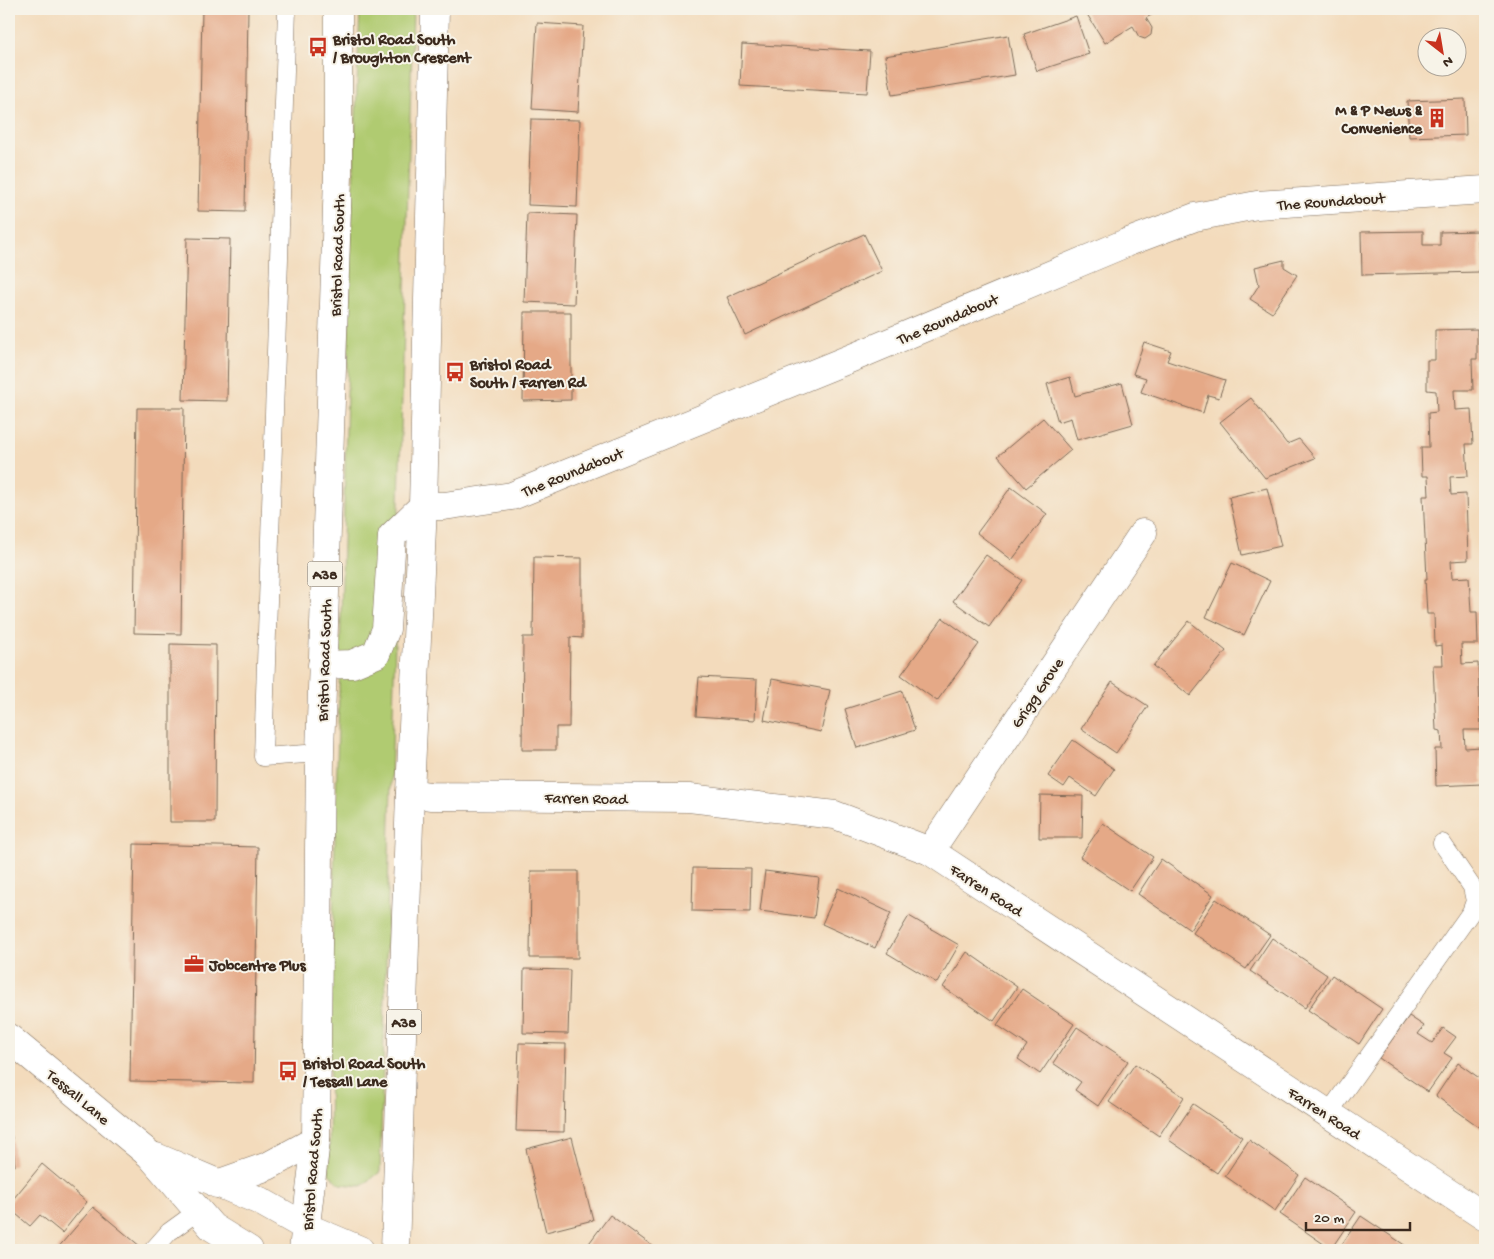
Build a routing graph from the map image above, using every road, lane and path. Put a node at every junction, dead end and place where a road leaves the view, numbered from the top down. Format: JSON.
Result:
{"nodes":[{"id":1,"x":287,"y":9,"type":"edge"},
{"id":2,"x":338,"y":9,"type":"edge"},
{"id":3,"x":435,"y":9,"type":"edge"},
{"id":4,"x":1485,"y":190,"type":"edge"},
{"id":5,"x":423,"y":506,"type":"junction"},
{"id":6,"x":1142,"y":533,"type":"dead end"},
{"id":7,"x":322,"y":665,"type":"junction"},
{"id":8,"x":320,"y":753,"type":"junction"},
{"id":9,"x":410,"y":793,"type":"junction"},
{"id":10,"x":1442,"y":843,"type":"dead end"},
{"id":11,"x":930,"y":851,"type":"junction"},
{"id":12,"x":9,"y":1038,"type":"edge"},
{"id":13,"x":1328,"y":1114,"type":"junction"},
{"id":14,"x":316,"y":1140,"type":"junction"},
{"id":15,"x":150,"y":1154,"type":"junction"},
{"id":16,"x":217,"y":1184,"type":"junction"},
{"id":17,"x":198,"y":1211,"type":"junction"},
{"id":18,"x":1485,"y":1217,"type":"edge"},
{"id":19,"x":305,"y":1239,"type":"edge"},
{"id":20,"x":153,"y":1250,"type":"edge"},
{"id":21,"x":249,"y":1250,"type":"edge"},
{"id":22,"x":360,"y":1250,"type":"edge"},
{"id":23,"x":396,"y":1250,"type":"edge"}],
"edges":[{"from":1,"to":8,"type":"lane"},
{"from":2,"to":7,"type":"main road","name":"Bristol Road South","number":"A38"},
{"from":3,"to":5,"type":"main road","number":"A38"},
{"from":4,"to":5,"type":"main road","name":"The Roundabout"},
{"from":5,"to":7,"type":"main road"},
{"from":5,"to":9,"type":"main road","number":"A38"},
{"from":6,"to":11,"type":"main road","name":"Grigg Grove"},
{"from":7,"to":8,"type":"main road","name":"Bristol Road South","number":"A38"},
{"from":8,"to":14,"type":"main road","name":"Bristol Road South","number":"A38"},
{"from":9,"to":11,"type":"main road","name":"Farren Road"},
{"from":9,"to":23,"type":"main road","number":"A38"},
{"from":10,"to":13,"type":"lane"},
{"from":11,"to":13,"type":"main road","name":"Farren Road"},
{"from":12,"to":15,"type":"main road","name":"Tessall Lane"},
{"from":13,"to":18,"type":"main road","name":"Farren Road"},
{"from":14,"to":16,"type":"main road"},
{"from":14,"to":19,"type":"main road","name":"Bristol Road South","number":"A38"},
{"from":15,"to":16,"type":"main road","name":"Tessall Lane"},
{"from":15,"to":17,"type":"main road","name":"Tessall Lane"},
{"from":16,"to":19,"type":"main road","name":"Tessall Lane"},
{"from":17,"to":20,"type":"lane"},
{"from":17,"to":21,"type":"main road","name":"Tessall Lane"},
{"from":19,"to":22,"type":"main road","name":"Tessall Lane"}]}
